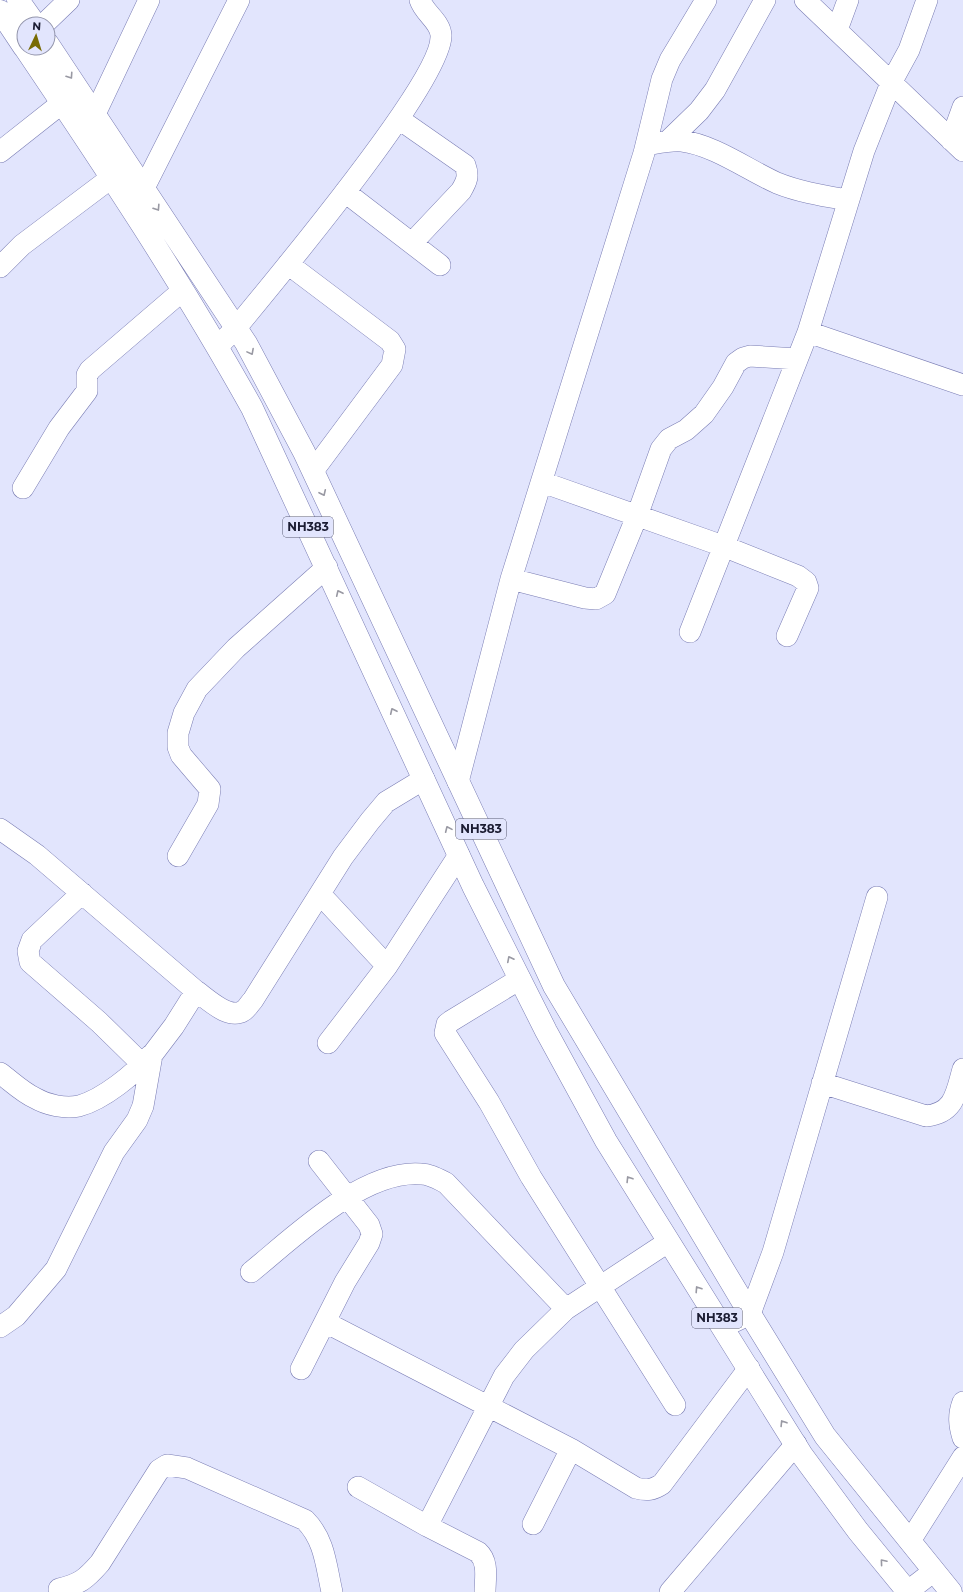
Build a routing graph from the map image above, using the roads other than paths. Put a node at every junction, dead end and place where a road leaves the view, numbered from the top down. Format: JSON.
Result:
{"nodes":[{"id":1,"x":69,"y":0,"type":"edge"},
{"id":2,"x":149,"y":0,"type":"edge"},
{"id":3,"x":239,"y":0,"type":"edge"},
{"id":4,"x":420,"y":0,"type":"edge"},
{"id":5,"x":706,"y":0,"type":"edge"},
{"id":6,"x":765,"y":0,"type":"edge"},
{"id":7,"x":805,"y":0,"type":"edge"},
{"id":8,"x":848,"y":0,"type":"edge"},
{"id":9,"x":926,"y":0,"type":"edge"},
{"id":10,"x":31,"y":15,"type":"edge"},
{"id":11,"x":4,"y":18,"type":"edge"},
{"id":12,"x":837,"y":30,"type":"junction"},
{"id":13,"x":16,"y":35,"type":"edge"},
{"id":14,"x":30,"y":56,"type":"edge"},
{"id":15,"x":56,"y":56,"type":"edge"},
{"id":16,"x":891,"y":83,"type":"junction"},
{"id":17,"x":62,"y":104,"type":"junction"},
{"id":18,"x":963,"y":107,"type":"edge"},
{"id":19,"x":95,"y":114,"type":"junction"},
{"id":20,"x":399,"y":119,"type":"junction"},
{"id":21,"x":668,"y":141,"type":"junction"},
{"id":22,"x":646,"y":145,"type":"junction"},
{"id":23,"x":957,"y":146,"type":"edge"},
{"id":24,"x":0,"y":152,"type":"edge"},
{"id":25,"x":111,"y":178,"type":"junction"},
{"id":26,"x":144,"y":188,"type":"junction"},
{"id":27,"x":345,"y":192,"type":"junction"},
{"id":28,"x":848,"y":200,"type":"junction"},
{"id":29,"x":412,"y":243,"type":"junction"},
{"id":30,"x":288,"y":264,"type":"junction"},
{"id":31,"x":440,"y":265,"type":"dead end"},
{"id":32,"x":0,"y":267,"type":"edge"},
{"id":33,"x":182,"y":291,"type":"junction"},
{"id":34,"x":236,"y":328,"type":"junction"},
{"id":35,"x":808,"y":332,"type":"junction"},
{"id":36,"x":218,"y":346,"type":"junction"},
{"id":37,"x":797,"y":360,"type":"junction"},
{"id":38,"x":963,"y":385,"type":"edge"},
{"id":39,"x":313,"y":471,"type":"junction"},
{"id":40,"x":542,"y":482,"type":"junction"},
{"id":41,"x":23,"y":488,"type":"dead end"},
{"id":42,"x":637,"y":516,"type":"junction"},
{"id":43,"x":723,"y":546,"type":"junction"},
{"id":44,"x":327,"y":568,"type":"junction"},
{"id":45,"x":511,"y":579,"type":"junction"},
{"id":46,"x":690,"y":632,"type":"dead end"},
{"id":47,"x":787,"y":636,"type":"dead end"},
{"id":48,"x":424,"y":779,"type":"junction"},
{"id":49,"x":458,"y":782,"type":"junction"},
{"id":50,"x":0,"y":829,"type":"edge"},
{"id":51,"x":459,"y":855,"type":"junction"},
{"id":52,"x":178,"y":856,"type":"dead end"},
{"id":53,"x":82,"y":893,"type":"junction"},
{"id":54,"x":320,"y":894,"type":"junction"},
{"id":55,"x":877,"y":897,"type":"dead end"},
{"id":56,"x":387,"y":966,"type":"junction"},
{"id":57,"x":520,"y":979,"type":"junction"},
{"id":58,"x":196,"y":991,"type":"junction"},
{"id":59,"x":328,"y":1043,"type":"dead end"},
{"id":60,"x":147,"y":1060,"type":"junction"},
{"id":61,"x":963,"y":1069,"type":"edge"},
{"id":62,"x":0,"y":1073,"type":"edge"},
{"id":63,"x":822,"y":1083,"type":"junction"},
{"id":64,"x":319,"y":1161,"type":"dead end"},
{"id":65,"x":347,"y":1196,"type":"junction"},
{"id":66,"x":668,"y":1242,"type":"junction"},
{"id":67,"x":251,"y":1272,"type":"dead end"},
{"id":68,"x":600,"y":1287,"type":"junction"},
{"id":69,"x":566,"y":1310,"type":"junction"},
{"id":70,"x":750,"y":1314,"type":"junction"},
{"id":71,"x":325,"y":1322,"type":"junction"},
{"id":72,"x":0,"y":1327,"type":"edge"},
{"id":73,"x":723,"y":1327,"type":"junction"},
{"id":74,"x":749,"y":1368,"type":"junction"},
{"id":75,"x":301,"y":1369,"type":"dead end"},
{"id":76,"x":963,"y":1402,"type":"edge"},
{"id":77,"x":675,"y":1405,"type":"dead end"},
{"id":78,"x":489,"y":1407,"type":"junction"},
{"id":79,"x":963,"y":1438,"type":"edge"},
{"id":80,"x":796,"y":1444,"type":"junction"},
{"id":81,"x":571,"y":1449,"type":"junction"},
{"id":82,"x":963,"y":1457,"type":"edge"},
{"id":83,"x":358,"y":1487,"type":"dead end"},
{"id":84,"x":533,"y":1524,"type":"dead end"},
{"id":85,"x":427,"y":1526,"type":"junction"},
{"id":86,"x":910,"y":1541,"type":"junction"},
{"id":87,"x":934,"y":1571,"type":"junction"},
{"id":88,"x":59,"y":1589,"type":"dead end"},
{"id":89,"x":332,"y":1592,"type":"edge"},
{"id":90,"x":485,"y":1592,"type":"edge"},
{"id":91,"x":670,"y":1592,"type":"edge"},
{"id":92,"x":907,"y":1592,"type":"edge"},
{"id":93,"x":951,"y":1592,"type":"edge"}],
"edges":[{"from":1,"to":10,"type":"street"},
{"from":2,"to":19,"type":"street"},
{"from":3,"to":26,"type":"street"},
{"from":4,"to":20,"type":"street"},
{"from":5,"to":22,"type":"street"},
{"from":6,"to":21,"type":"street"},
{"from":7,"to":12,"type":"street"},
{"from":8,"to":12,"type":"street"},
{"from":9,"to":16,"type":"street"},
{"from":10,"to":11,"type":"highway"},
{"from":11,"to":13,"type":"highway","number":"NH383"},
{"from":12,"to":16,"type":"street"},
{"from":14,"to":17,"type":"highway","number":"NH383"},
{"from":15,"to":19,"type":"highway","number":"NH383","one_way":true},
{"from":16,"to":23,"type":"street"},
{"from":16,"to":28,"type":"street"},
{"from":17,"to":24,"type":"street"},
{"from":17,"to":25,"type":"highway","number":"NH383"},
{"from":18,"to":23,"type":"street"},
{"from":19,"to":26,"type":"highway","number":"NH383"},
{"from":20,"to":27,"type":"street"},
{"from":20,"to":29,"type":"street"},
{"from":21,"to":22,"type":"street"},
{"from":21,"to":28,"type":"street"},
{"from":22,"to":40,"type":"street"},
{"from":25,"to":32,"type":"street"},
{"from":25,"to":33,"type":"highway","number":"NH383"},
{"from":26,"to":34,"type":"highway","number":"NH383","one_way":true},
{"from":27,"to":29,"type":"street"},
{"from":27,"to":30,"type":"street"},
{"from":28,"to":35,"type":"street"},
{"from":29,"to":31,"type":"street"},
{"from":30,"to":34,"type":"street"},
{"from":30,"to":39,"type":"street"},
{"from":33,"to":36,"type":"highway","number":"NH383"},
{"from":33,"to":41,"type":"street"},
{"from":34,"to":36,"type":"street"},
{"from":34,"to":39,"type":"highway","number":"NH383","one_way":true},
{"from":35,"to":37,"type":"street"},
{"from":35,"to":38,"type":"street"},
{"from":36,"to":44,"type":"highway","number":"NH383"},
{"from":37,"to":42,"type":"street"},
{"from":37,"to":43,"type":"street"},
{"from":39,"to":49,"type":"highway","number":"NH383","one_way":true},
{"from":40,"to":42,"type":"street"},
{"from":40,"to":45,"type":"street"},
{"from":42,"to":43,"type":"street"},
{"from":42,"to":45,"type":"street"},
{"from":43,"to":46,"type":"street"},
{"from":43,"to":47,"type":"street"},
{"from":48,"to":44,"type":"highway","number":"NH383","one_way":true},
{"from":44,"to":52,"type":"street"},
{"from":45,"to":49,"type":"street"},
{"from":51,"to":48,"type":"highway","number":"NH383","one_way":true},
{"from":48,"to":54,"type":"street"},
{"from":49,"to":70,"type":"highway","number":"NH383"},
{"from":50,"to":53,"type":"street"},
{"from":51,"to":56,"type":"street"},
{"from":57,"to":51,"type":"highway","number":"NH383","one_way":true},
{"from":53,"to":58,"type":"street"},
{"from":53,"to":60,"type":"street"},
{"from":54,"to":56,"type":"street"},
{"from":54,"to":58,"type":"street"},
{"from":55,"to":63,"type":"street"},
{"from":56,"to":59,"type":"street"},
{"from":66,"to":57,"type":"highway","number":"NH383","one_way":true},
{"from":57,"to":68,"type":"street"},
{"from":58,"to":60,"type":"street"},
{"from":60,"to":62,"type":"street"},
{"from":60,"to":72,"type":"street"},
{"from":61,"to":63,"type":"street"},
{"from":63,"to":70,"type":"street"},
{"from":64,"to":65,"type":"street"},
{"from":65,"to":67,"type":"street"},
{"from":65,"to":69,"type":"street"},
{"from":65,"to":71,"type":"street"},
{"from":66,"to":68,"type":"street"},
{"from":73,"to":66,"type":"highway","number":"NH383","one_way":true},
{"from":68,"to":69,"type":"street"},
{"from":68,"to":77,"type":"street"},
{"from":69,"to":78,"type":"street"},
{"from":70,"to":73,"type":"street"},
{"from":70,"to":86,"type":"highway","number":"NH383"},
{"from":71,"to":75,"type":"street"},
{"from":71,"to":78,"type":"street"},
{"from":73,"to":74,"type":"highway","number":"NH383"},
{"from":80,"to":74,"type":"highway","number":"NH383","one_way":true},
{"from":74,"to":81,"type":"street"},
{"from":76,"to":79,"type":"street"},
{"from":78,"to":81,"type":"street"},
{"from":78,"to":85,"type":"street"},
{"from":80,"to":91,"type":"street"},
{"from":92,"to":80,"type":"highway","number":"NH383","one_way":true},
{"from":81,"to":84,"type":"street"},
{"from":82,"to":86,"type":"street"},
{"from":83,"to":85,"type":"street"},
{"from":85,"to":90,"type":"street"},
{"from":86,"to":87,"type":"highway","number":"NH383"},
{"from":87,"to":92,"type":"street"},
{"from":87,"to":93,"type":"highway","number":"NH383"},
{"from":88,"to":89,"type":"street"}]}
